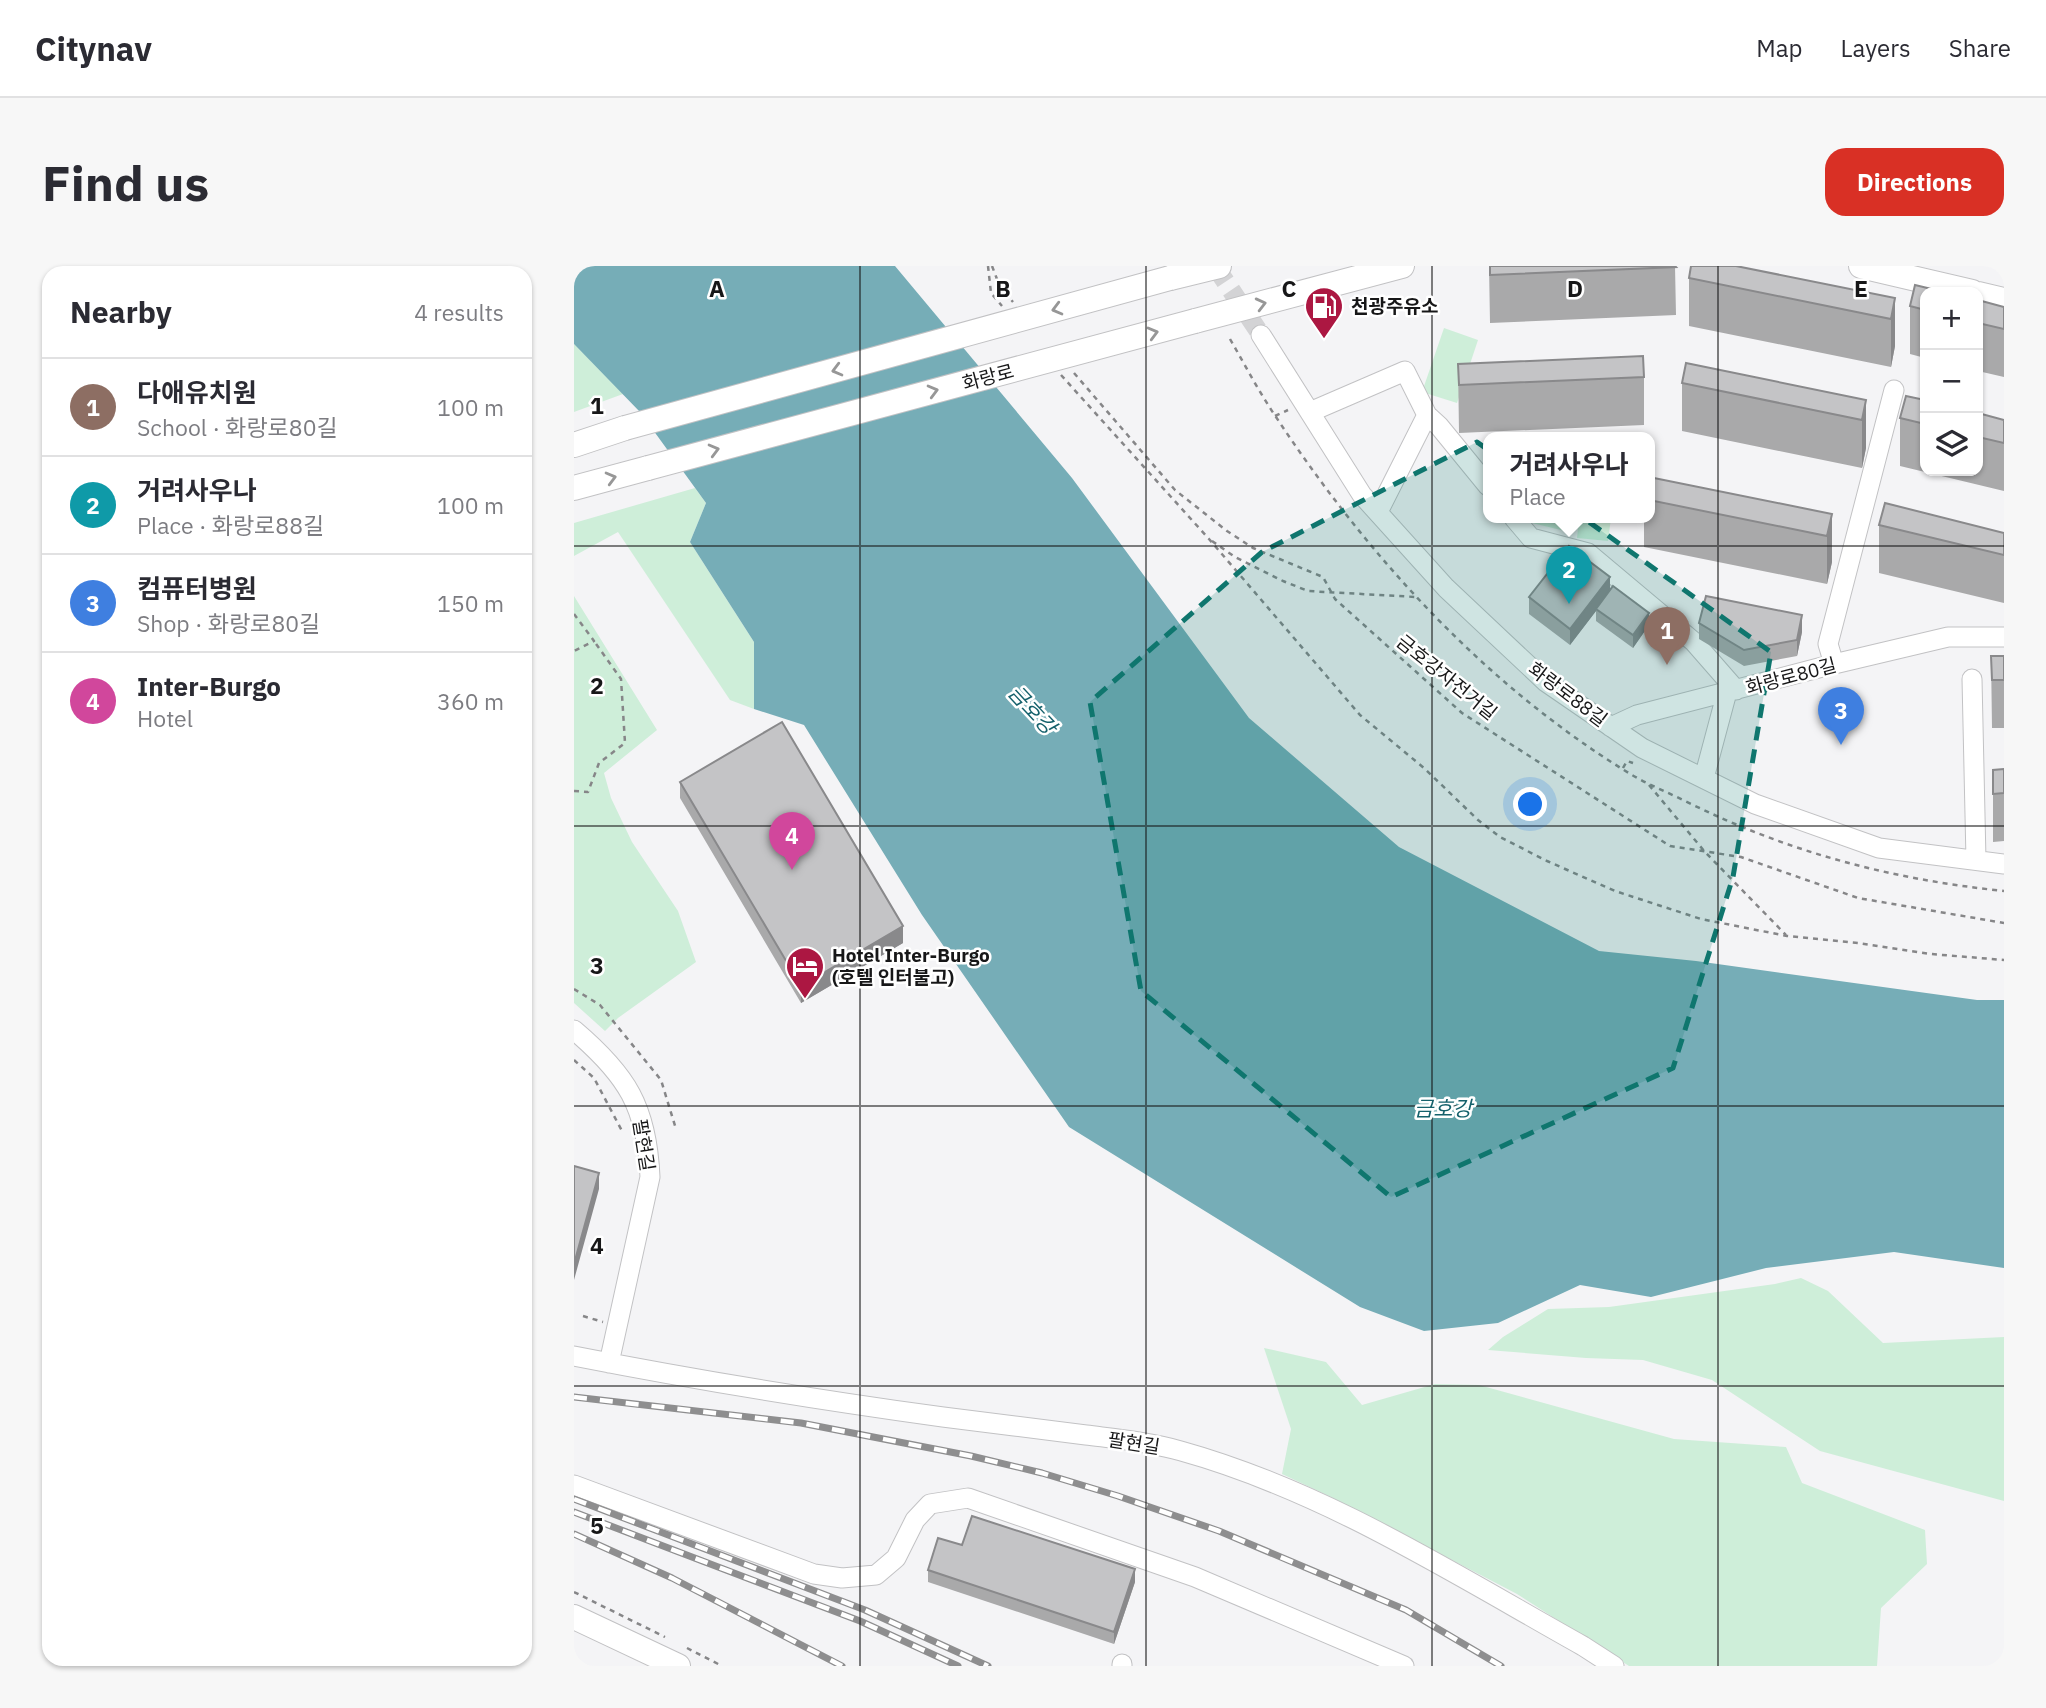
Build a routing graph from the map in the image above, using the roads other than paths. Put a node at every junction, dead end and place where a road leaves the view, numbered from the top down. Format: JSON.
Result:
{"nodes":[{"id":1,"x":1402,"y":266,"type":"edge"},
{"id":2,"x":1861,"y":266,"type":"edge"},
{"id":3,"x":1204,"y":268,"type":"edge"},
{"id":4,"x":1951,"y":287,"type":"edge"},
{"id":5,"x":1983,"y":295,"type":"edge"},
{"id":6,"x":2004,"y":300,"type":"edge"},
{"id":7,"x":1261,"y":335,"type":"tunnel mouth"},
{"id":8,"x":1894,"y":390,"type":"dead end"},
{"id":9,"x":1310,"y":411,"type":"junction"},
{"id":10,"x":1427,"y":415,"type":"junction"},
{"id":11,"x":574,"y":445,"type":"edge"},
{"id":12,"x":1483,"y":479,"type":"edge"},
{"id":13,"x":574,"y":488,"type":"edge"},
{"id":14,"x":1377,"y":512,"type":"junction"},
{"id":15,"x":1518,"y":523,"type":"edge"},
{"id":16,"x":2004,"y":637,"type":"edge"},
{"id":17,"x":1834,"y":664,"type":"junction"},
{"id":18,"x":1972,"y":679,"type":"dead end"},
{"id":19,"x":1732,"y":691,"type":"junction"},
{"id":20,"x":1611,"y":727,"type":"junction"},
{"id":21,"x":1704,"y":778,"type":"junction"},
{"id":22,"x":1976,"y":860,"type":"junction"},
{"id":23,"x":2004,"y":864,"type":"edge"},
{"id":24,"x":574,"y":1030,"type":"edge"},
{"id":25,"x":574,"y":1356,"type":"edge"},
{"id":26,"x":609,"y":1363,"type":"junction"},
{"id":27,"x":574,"y":1485,"type":"edge"},
{"id":28,"x":574,"y":1617,"type":"edge"},
{"id":29,"x":680,"y":1652,"type":"edge"},
{"id":30,"x":1404,"y":1666,"type":"edge"},
{"id":31,"x":1614,"y":1666,"type":"edge"}],
"edges":[{"from":13,"to":1,"type":"main road","name":"화랑로","one_way":true,"bridge":true},
{"from":2,"to":4,"type":"main road"},
{"from":3,"to":11,"type":"main road","one_way":true,"bridge":true},
{"from":5,"to":6,"type":"main road"},
{"from":7,"to":9,"type":"street","name":"화랑로88길"},
{"from":8,"to":17,"type":"street"},
{"from":9,"to":10,"type":"street"},
{"from":9,"to":14,"type":"street","name":"화랑로88길"},
{"from":10,"to":12,"type":"street"},
{"from":10,"to":14,"type":"street"},
{"from":14,"to":20,"type":"street","name":"화랑로88길"},
{"from":15,"to":19,"type":"street","name":"화랑로80길"},
{"from":16,"to":17,"type":"street","name":"화랑로80길"},
{"from":17,"to":19,"type":"street","name":"화랑로80길"},
{"from":18,"to":22,"type":"street"},
{"from":19,"to":20,"type":"street"},
{"from":19,"to":21,"type":"street"},
{"from":20,"to":21,"type":"street","name":"화랑로88길"},
{"from":21,"to":22,"type":"street","name":"화랑로88길"},
{"from":22,"to":23,"type":"street","name":"화랑로88길"},
{"from":24,"to":26,"type":"street","name":"팔현길"},
{"from":25,"to":26,"type":"street","name":"팔현길"},
{"from":26,"to":31,"type":"street","name":"팔현길"},
{"from":27,"to":30,"type":"street"},
{"from":28,"to":29,"type":"main road"}]}
